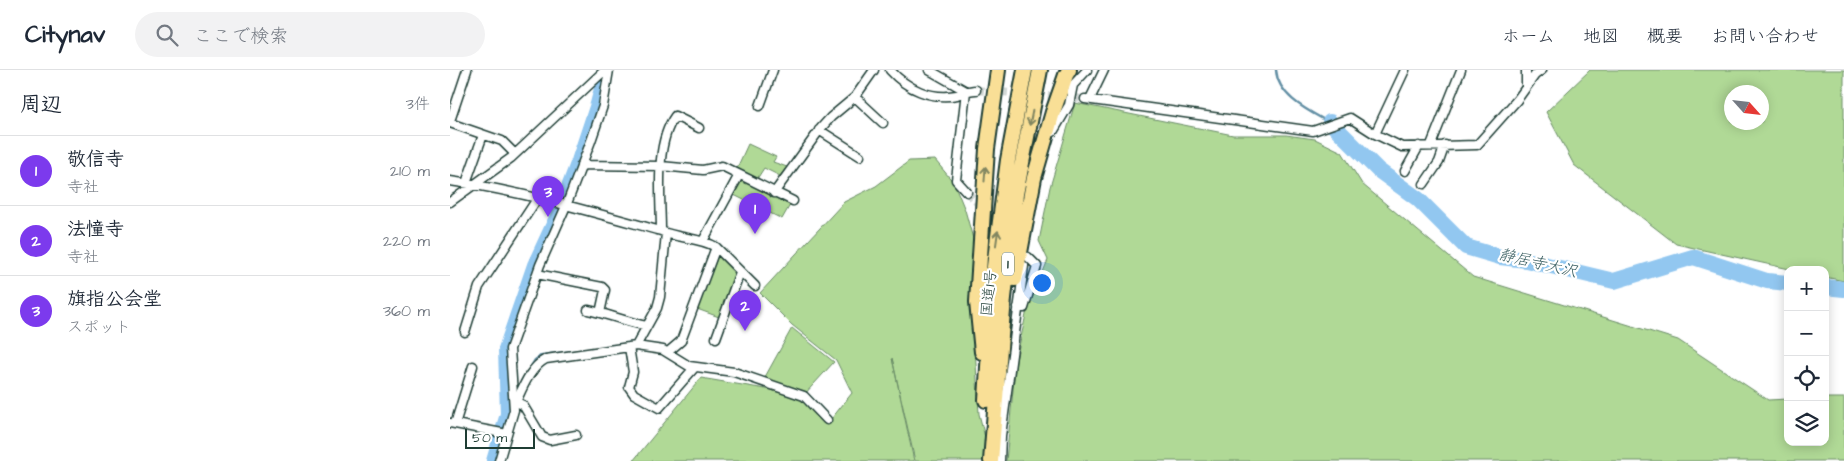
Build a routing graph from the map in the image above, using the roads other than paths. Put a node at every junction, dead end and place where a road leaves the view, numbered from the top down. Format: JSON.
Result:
{"nodes":[{"id":1,"x":467,"y":70,"type":"edge"},
{"id":2,"x":605,"y":70,"type":"edge"},
{"id":3,"x":609,"y":70,"type":"edge"},
{"id":4,"x":773,"y":70,"type":"edge"},
{"id":5,"x":874,"y":70,"type":"edge"},
{"id":6,"x":890,"y":70,"type":"edge"},
{"id":7,"x":929,"y":70,"type":"edge"},
{"id":8,"x":998,"y":70,"type":"edge"},
{"id":9,"x":1025,"y":70,"type":"edge"},
{"id":10,"x":1040,"y":70,"type":"edge"},
{"id":11,"x":1069,"y":70,"type":"edge"},
{"id":12,"x":1087,"y":70,"type":"edge"},
{"id":13,"x":1104,"y":70,"type":"edge"},
{"id":14,"x":1405,"y":70,"type":"edge"},
{"id":15,"x":1461,"y":70,"type":"edge"},
{"id":16,"x":1526,"y":70,"type":"edge"},
{"id":17,"x":1542,"y":70,"type":"edge"},
{"id":18,"x":1526,"y":87,"type":"junction"},
{"id":19,"x":976,"y":90,"type":"tunnel mouth"},
{"id":20,"x":966,"y":91,"type":"junction"},
{"id":21,"x":855,"y":97,"type":"junction"},
{"id":22,"x":760,"y":106,"type":"dead end"},
{"id":23,"x":450,"y":122,"type":"edge"},
{"id":24,"x":883,"y":123,"type":"dead end"},
{"id":25,"x":699,"y":128,"type":"dead end"},
{"id":26,"x":819,"y":130,"type":"junction"},
{"id":27,"x":1374,"y":134,"type":"junction"},
{"id":28,"x":483,"y":135,"type":"junction"},
{"id":29,"x":1431,"y":145,"type":"junction"},
{"id":30,"x":1419,"y":146,"type":"junction"},
{"id":31,"x":1445,"y":146,"type":"junction"},
{"id":32,"x":515,"y":154,"type":"junction"},
{"id":33,"x":860,"y":156,"type":"dead end"},
{"id":34,"x":581,"y":165,"type":"junction"},
{"id":35,"x":661,"y":166,"type":"junction"},
{"id":36,"x":1405,"y":171,"type":"dead end"},
{"id":37,"x":740,"y":175,"type":"junction"},
{"id":38,"x":450,"y":181,"type":"edge"},
{"id":39,"x":470,"y":184,"type":"junction"},
{"id":40,"x":1424,"y":184,"type":"dead end"},
{"id":41,"x":967,"y":192,"type":"tunnel mouth"},
{"id":42,"x":774,"y":193,"type":"junction"},
{"id":43,"x":536,"y":199,"type":"junction"},
{"id":44,"x":450,"y":202,"type":"edge"},
{"id":45,"x":793,"y":202,"type":"dead end"},
{"id":46,"x":566,"y":206,"type":"junction"},
{"id":47,"x":664,"y":232,"type":"junction"},
{"id":48,"x":703,"y":241,"type":"junction"},
{"id":49,"x":716,"y":247,"type":"junction"},
{"id":50,"x":1028,"y":256,"type":"dead end"},
{"id":51,"x":740,"y":272,"type":"junction"},
{"id":52,"x":537,"y":274,"type":"junction"},
{"id":53,"x":755,"y":286,"type":"dead end"},
{"id":54,"x":1018,"y":307,"type":"junction"},
{"id":55,"x":588,"y":310,"type":"dead end"},
{"id":56,"x":600,"y":313,"type":"junction"},
{"id":57,"x":647,"y":326,"type":"junction"},
{"id":58,"x":465,"y":332,"type":"dead end"},
{"id":59,"x":716,"y":338,"type":"dead end"},
{"id":60,"x":633,"y":346,"type":"junction"},
{"id":61,"x":668,"y":352,"type":"junction"},
{"id":62,"x":473,"y":366,"type":"dead end"},
{"id":63,"x":695,"y":366,"type":"junction"},
{"id":64,"x":991,"y":394,"type":"junction"},
{"id":65,"x":515,"y":404,"type":"junction"},
{"id":66,"x":827,"y":420,"type":"dead end"},
{"id":67,"x":453,"y":424,"type":"edge"},
{"id":68,"x":507,"y":434,"type":"junction"},
{"id":69,"x":576,"y":435,"type":"dead end"},
{"id":70,"x":499,"y":461,"type":"edge"},
{"id":71,"x":990,"y":461,"type":"edge"},
{"id":72,"x":1000,"y":461,"type":"edge"}],
"edges":[{"from":1,"to":23,"type":"street"},
{"from":2,"to":32,"type":"street"},
{"from":3,"to":34,"type":"street"},
{"from":4,"to":22,"type":"street"},
{"from":5,"to":21,"type":"street"},
{"from":6,"to":20,"type":"street"},
{"from":7,"to":20,"type":"street"},
{"from":64,"to":8,"type":"highway","one_way":true},
{"from":64,"to":9,"type":"highway","name":"国道1号","number":"1","one_way":true},
{"from":10,"to":64,"type":"highway","name":"国道1号","number":"1","one_way":true},
{"from":11,"to":64,"type":"highway"},
{"from":12,"to":54,"type":"street"},
{"from":13,"to":27,"type":"street"},
{"from":14,"to":27,"type":"street"},
{"from":15,"to":29,"type":"street"},
{"from":16,"to":18,"type":"street"},
{"from":17,"to":18,"type":"street"},
{"from":18,"to":31,"type":"street"},
{"from":19,"to":20,"type":"street"},
{"from":20,"to":41,"type":"street"},
{"from":21,"to":24,"type":"street"},
{"from":21,"to":26,"type":"street"},
{"from":23,"to":28,"type":"street"},
{"from":25,"to":35,"type":"street"},
{"from":26,"to":33,"type":"street"},
{"from":26,"to":42,"type":"street"},
{"from":27,"to":30,"type":"street"},
{"from":28,"to":32,"type":"street"},
{"from":28,"to":39,"type":"street"},
{"from":29,"to":30,"type":"street"},
{"from":29,"to":31,"type":"street"},
{"from":30,"to":36,"type":"street"},
{"from":31,"to":40,"type":"street"},
{"from":32,"to":39,"type":"street"},
{"from":34,"to":35,"type":"street"},
{"from":34,"to":46,"type":"street"},
{"from":35,"to":37,"type":"street"},
{"from":35,"to":47,"type":"street"},
{"from":37,"to":42,"type":"street"},
{"from":37,"to":48,"type":"street"},
{"from":38,"to":39,"type":"street"},
{"from":39,"to":43,"type":"street"},
{"from":39,"to":44,"type":"street"},
{"from":42,"to":45,"type":"street"},
{"from":43,"to":46,"type":"street"},
{"from":43,"to":58,"type":"street"},
{"from":46,"to":47,"type":"street"},
{"from":46,"to":52,"type":"street"},
{"from":47,"to":48,"type":"street"},
{"from":47,"to":57,"type":"street"},
{"from":48,"to":49,"type":"street"},
{"from":49,"to":51,"type":"street"},
{"from":49,"to":61,"type":"street"},
{"from":50,"to":54,"type":"street"},
{"from":51,"to":53,"type":"street"},
{"from":51,"to":59,"type":"street"},
{"from":52,"to":56,"type":"street"},
{"from":52,"to":65,"type":"street"},
{"from":54,"to":72,"type":"street"},
{"from":55,"to":56,"type":"street"},
{"from":56,"to":57,"type":"street"},
{"from":57,"to":60,"type":"street"},
{"from":60,"to":61,"type":"street"},
{"from":60,"to":63,"type":"street"},
{"from":60,"to":65,"type":"street"},
{"from":61,"to":63,"type":"street"},
{"from":62,"to":67,"type":"street"},
{"from":63,"to":66,"type":"street"},
{"from":64,"to":71,"type":"highway","name":"国道1号","number":"1"},
{"from":65,"to":68,"type":"street"},
{"from":65,"to":69,"type":"street"},
{"from":67,"to":68,"type":"street"},
{"from":68,"to":70,"type":"street"}]}
